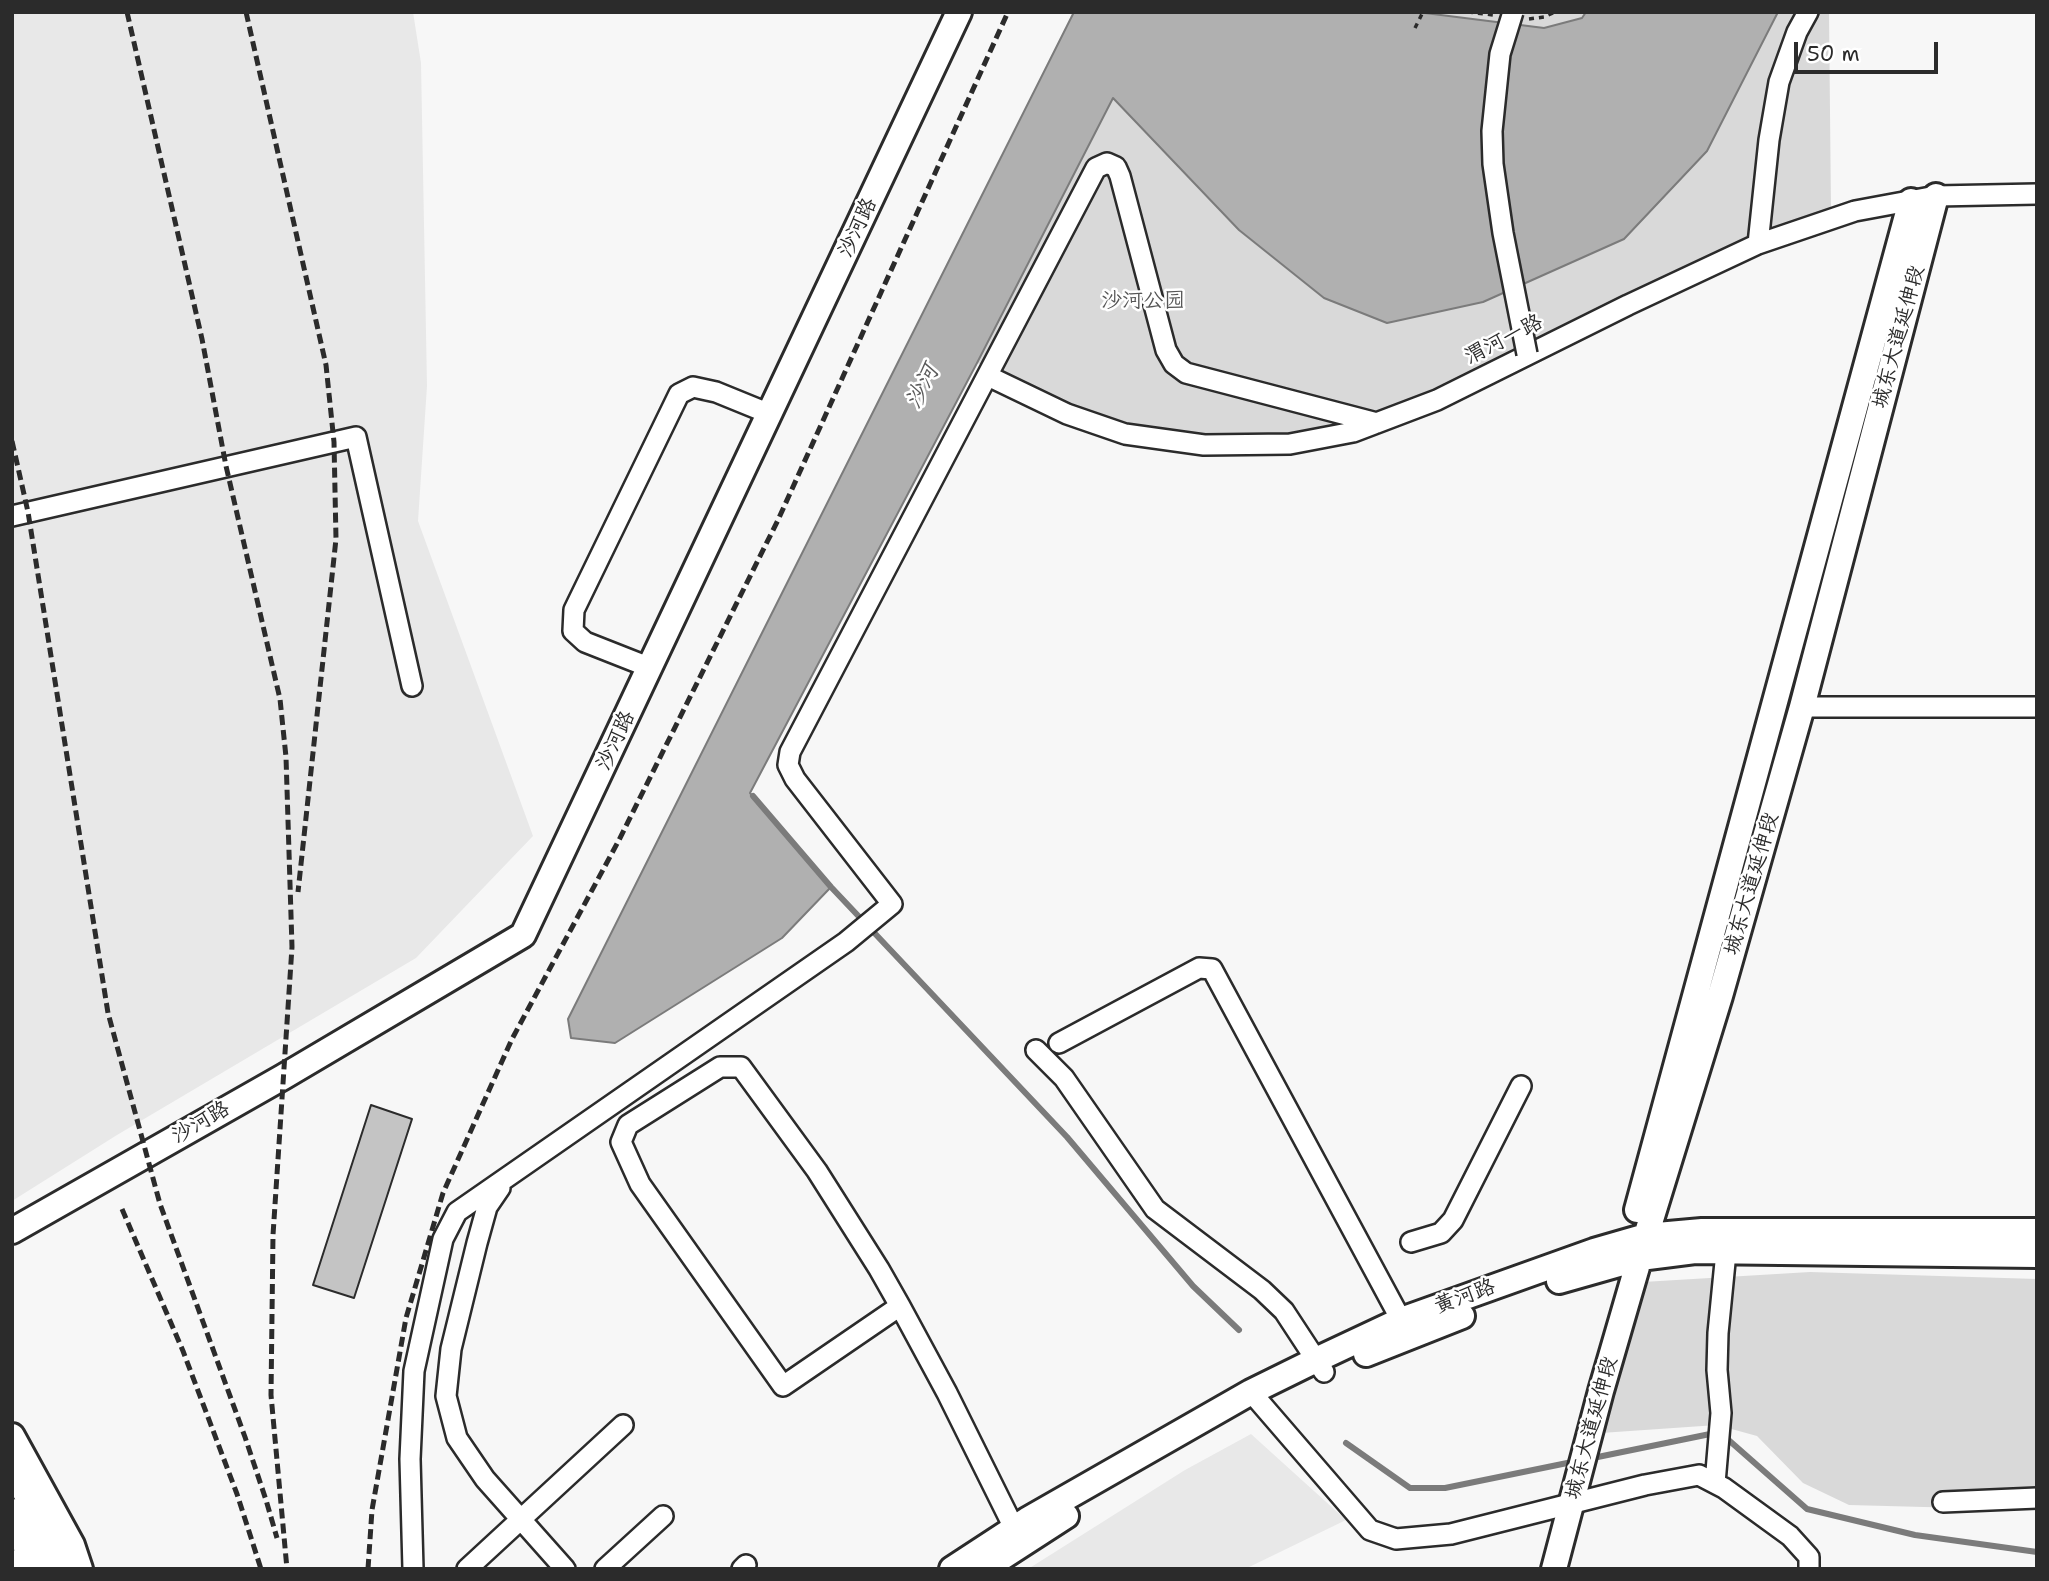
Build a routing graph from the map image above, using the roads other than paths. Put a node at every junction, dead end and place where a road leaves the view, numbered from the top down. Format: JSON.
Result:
{"nodes":[{"id":1,"x":959,"y":12,"type":"edge"},
{"id":2,"x":1513,"y":12,"type":"edge"},
{"id":3,"x":1808,"y":12,"type":"edge"},
{"id":4,"x":2037,"y":194,"type":"edge"},
{"id":5,"x":1936,"y":196,"type":"junction"},
{"id":6,"x":1911,"y":201,"type":"junction"},
{"id":7,"x":1758,"y":244,"type":"junction"},
{"id":8,"x":1527,"y":354,"type":"junction"},
{"id":9,"x":988,"y":376,"type":"junction"},
{"id":10,"x":770,"y":414,"type":"junction"},
{"id":11,"x":1377,"y":423,"type":"junction"},
{"id":12,"x":12,"y":516,"type":"edge"},
{"id":13,"x":651,"y":668,"type":"junction"},
{"id":14,"x":412,"y":687,"type":"dead end"},
{"id":15,"x":1802,"y":707,"type":"junction"},
{"id":16,"x":2037,"y":707,"type":"edge"},
{"id":17,"x":1059,"y":1043,"type":"dead end"},
{"id":18,"x":1036,"y":1049,"type":"dead end"},
{"id":19,"x":1521,"y":1086,"type":"dead end"},
{"id":20,"x":506,"y":1180,"type":"junction"},
{"id":21,"x":12,"y":1231,"type":"edge"},
{"id":22,"x":2037,"y":1231,"type":"edge"},
{"id":23,"x":1411,"y":1242,"type":"dead end"},
{"id":24,"x":1635,"y":1250,"type":"junction"},
{"id":25,"x":1726,"y":1252,"type":"junction"},
{"id":26,"x":2037,"y":1255,"type":"edge"},
{"id":27,"x":900,"y":1306,"type":"junction"},
{"id":28,"x":1405,"y":1327,"type":"junction"},
{"id":29,"x":1320,"y":1366,"type":"junction"},
{"id":30,"x":1257,"y":1398,"type":"junction"},
{"id":31,"x":624,"y":1425,"type":"dead end"},
{"id":32,"x":12,"y":1436,"type":"edge"},
{"id":33,"x":12,"y":1464,"type":"edge"},
{"id":34,"x":1715,"y":1483,"type":"junction"},
{"id":35,"x":2037,"y":1498,"type":"edge"},
{"id":36,"x":1942,"y":1502,"type":"dead end"},
{"id":37,"x":12,"y":1513,"type":"edge"},
{"id":38,"x":663,"y":1516,"type":"dead end"},
{"id":39,"x":521,"y":1519,"type":"junction"},
{"id":40,"x":1018,"y":1536,"type":"junction"},
{"id":41,"x":12,"y":1562,"type":"edge"},
{"id":42,"x":15,"y":1569,"type":"edge"},
{"id":43,"x":39,"y":1569,"type":"edge"},
{"id":44,"x":64,"y":1569,"type":"edge"},
{"id":45,"x":80,"y":1569,"type":"edge"},
{"id":46,"x":413,"y":1569,"type":"edge"},
{"id":47,"x":467,"y":1569,"type":"edge"},
{"id":48,"x":565,"y":1569,"type":"edge"},
{"id":49,"x":605,"y":1569,"type":"edge"},
{"id":50,"x":952,"y":1569,"type":"edge"},
{"id":51,"x":984,"y":1569,"type":"edge"},
{"id":52,"x":1536,"y":1569,"type":"edge"},
{"id":53,"x":1554,"y":1569,"type":"edge"},
{"id":54,"x":1809,"y":1569,"type":"edge"}],
"edges":[{"from":1,"to":10,"type":"main road","name":"沙河路"},
{"from":2,"to":8,"type":"street","bridge":true},
{"from":3,"to":7,"type":"street"},
{"from":4,"to":5,"type":"street","name":"渭河一路"},
{"from":5,"to":6,"type":"street","name":"渭河一路"},
{"from":5,"to":15,"type":"main road","name":"城东大道延伸段"},
{"from":6,"to":7,"type":"street","name":"渭河一路"},
{"from":6,"to":24,"type":"main road","name":"城东大道延伸段"},
{"from":7,"to":8,"type":"street","name":"渭河一路"},
{"from":8,"to":11,"type":"street","name":"渭河一路"},
{"from":9,"to":11,"type":"street","name":"渭河一路"},
{"from":9,"to":11,"type":"street"},
{"from":9,"to":20,"type":"street"},
{"from":10,"to":13,"type":"main road","name":"沙河路"},
{"from":10,"to":13,"type":"street"},
{"from":12,"to":14,"type":"street"},
{"from":13,"to":21,"type":"main road","name":"沙河路"},
{"from":15,"to":16,"type":"street"},
{"from":15,"to":24,"type":"main road","name":"城东大道延伸段"},
{"from":17,"to":28,"type":"street"},
{"from":18,"to":29,"type":"street"},
{"from":19,"to":23,"type":"street"},
{"from":20,"to":39,"type":"street"},
{"from":20,"to":46,"type":"street"},
{"from":22,"to":24,"type":"main road","name":"黄河路"},
{"from":24,"to":25,"type":"main road","name":"黄河路"},
{"from":24,"to":28,"type":"main road","name":"黄河路"},
{"from":24,"to":52,"type":"main road","name":"城东大道延伸段"},
{"from":24,"to":53,"type":"main road","name":"城东大道延伸段"},
{"from":25,"to":26,"type":"main road","name":"黄河路"},
{"from":25,"to":34,"type":"street"},
{"from":27,"to":27,"type":"street"},
{"from":27,"to":40,"type":"street"},
{"from":28,"to":29,"type":"main road","name":"黄河路"},
{"from":29,"to":30,"type":"main road","name":"黄河路"},
{"from":30,"to":34,"type":"street"},
{"from":30,"to":40,"type":"main road","name":"黄河路"},
{"from":31,"to":39,"type":"street"},
{"from":32,"to":45,"type":"main road"},
{"from":33,"to":44,"type":"highway"},
{"from":34,"to":54,"type":"street"},
{"from":35,"to":36,"type":"street"},
{"from":37,"to":43,"type":"highway"},
{"from":38,"to":49,"type":"street"},
{"from":39,"to":47,"type":"street"},
{"from":39,"to":48,"type":"street"},
{"from":40,"to":50,"type":"main road","name":"黄河路"},
{"from":40,"to":51,"type":"main road","name":"黄河路"},
{"from":41,"to":42,"type":"main road"}]}
